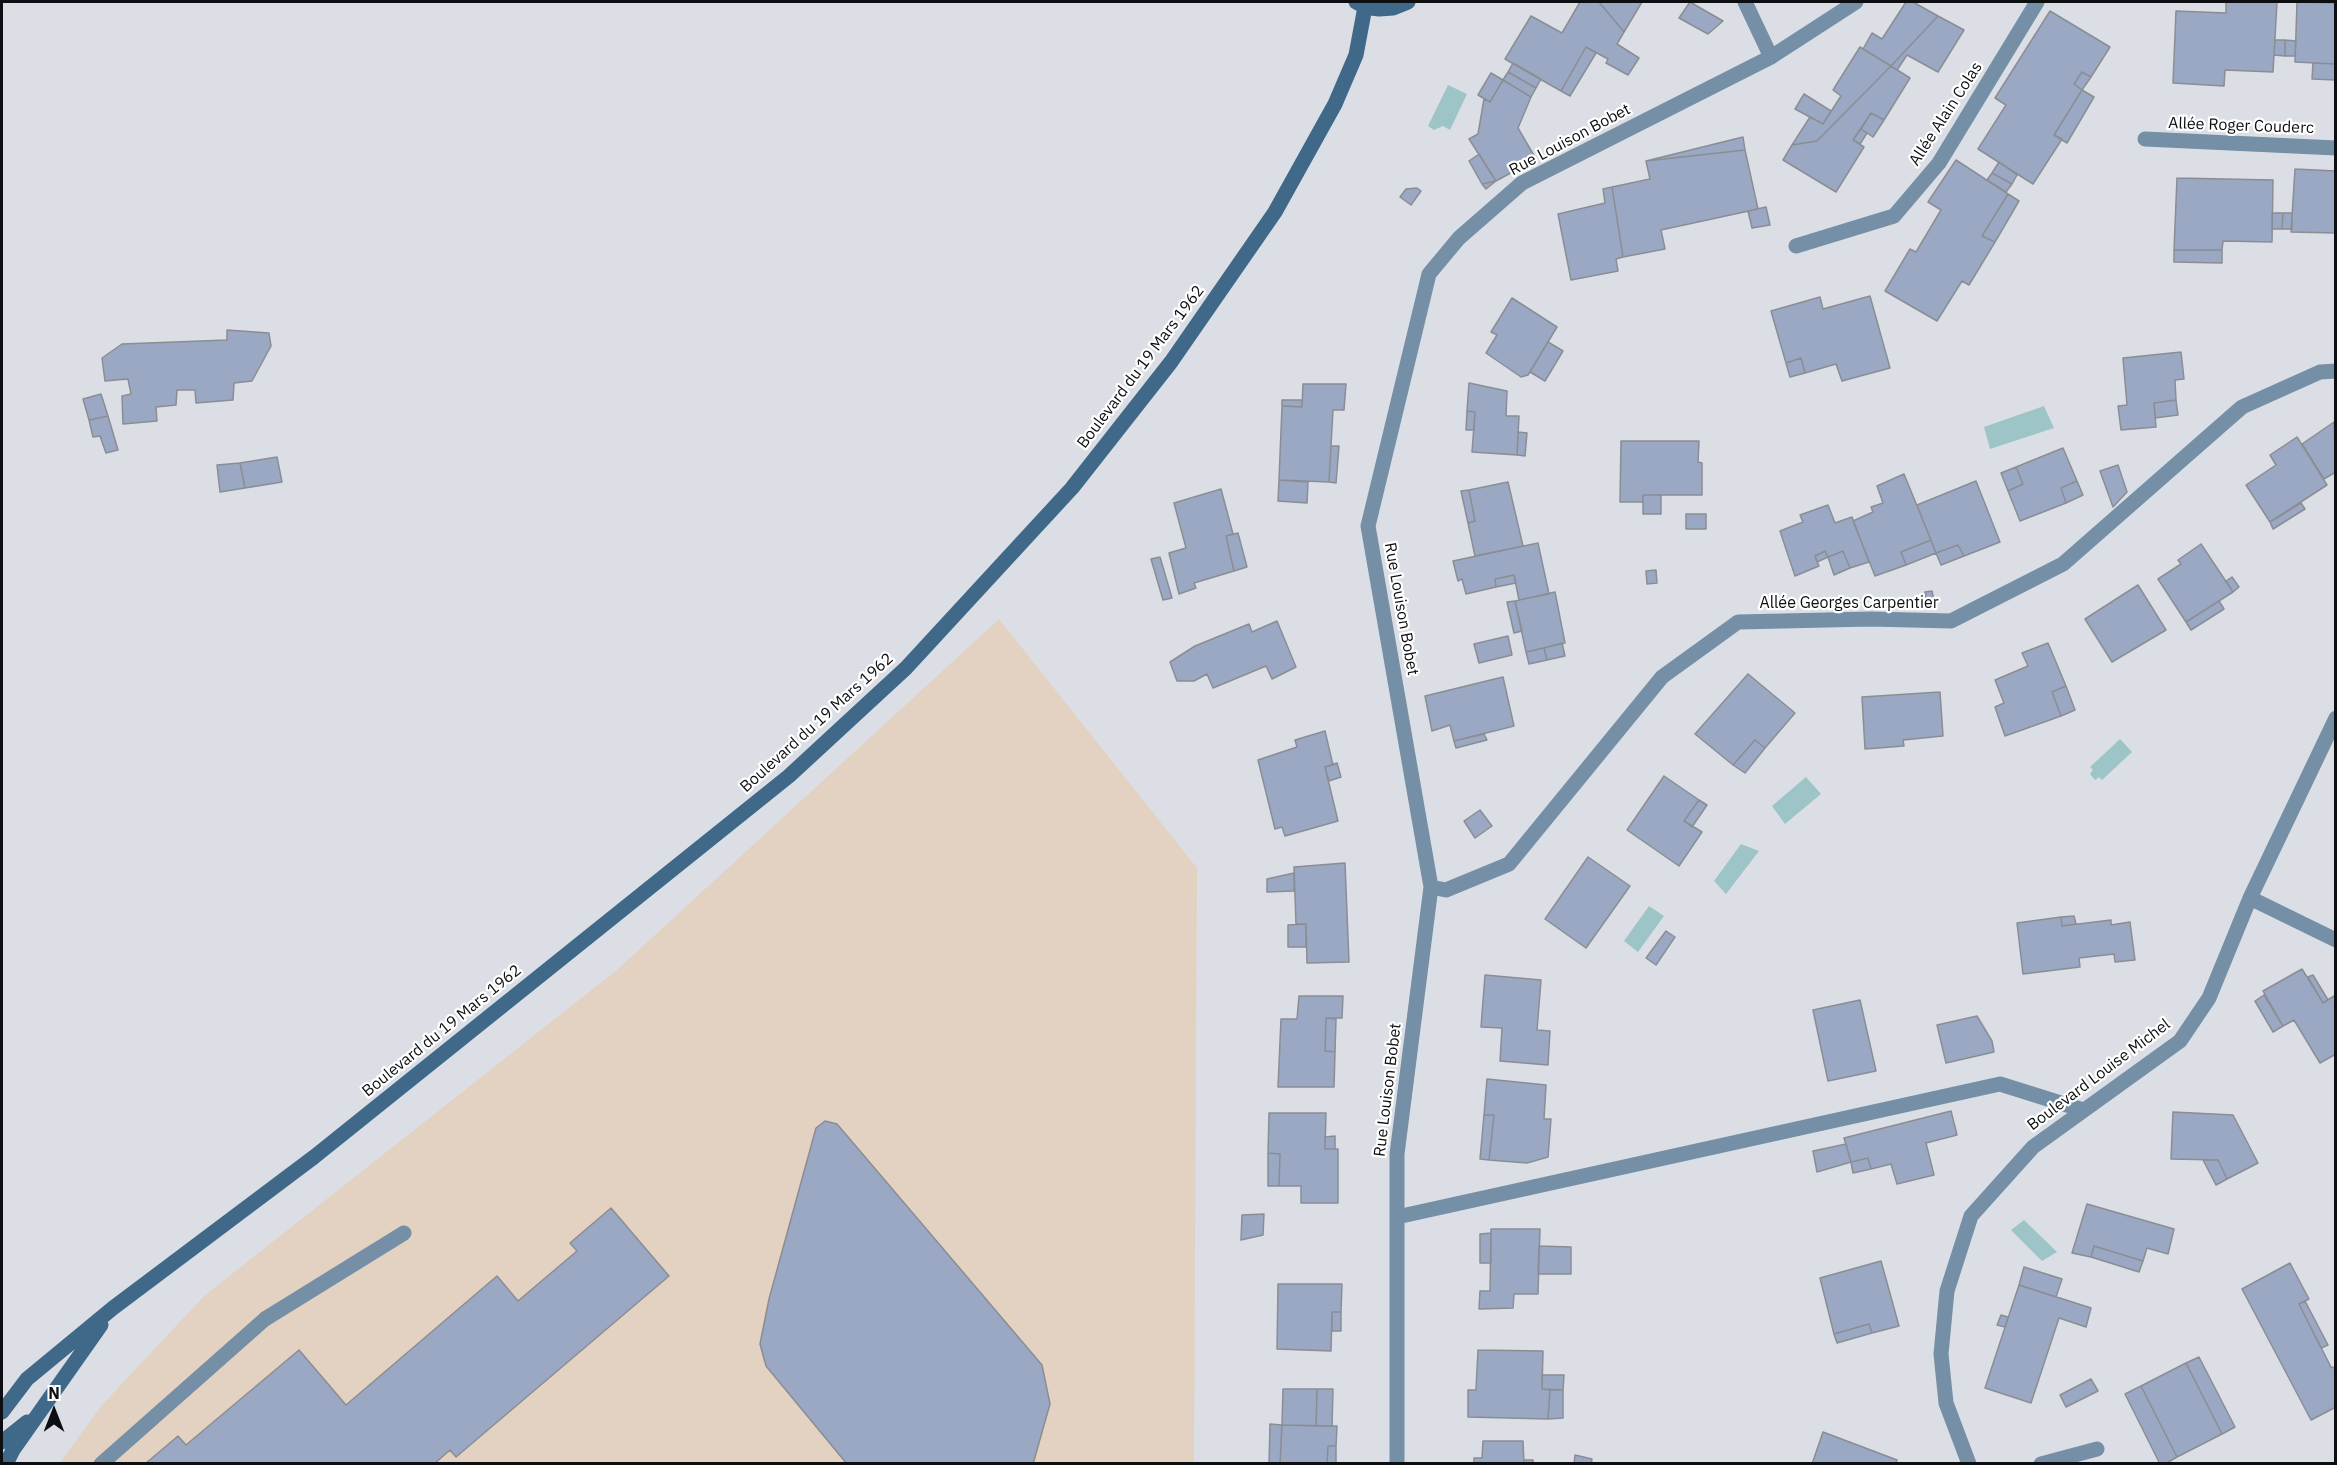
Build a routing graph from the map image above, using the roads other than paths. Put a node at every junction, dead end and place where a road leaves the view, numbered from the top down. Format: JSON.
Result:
{"nodes":[{"id":1,"x":1408,"y":2,"type":"edge"},
{"id":2,"x":1745,"y":2,"type":"edge"},
{"id":3,"x":1856,"y":2,"type":"edge"},
{"id":4,"x":2037,"y":2,"type":"edge"},
{"id":5,"x":1361,"y":4,"type":"edge"},
{"id":6,"x":1771,"y":57,"type":"junction"},
{"id":7,"x":2145,"y":139,"type":"dead end"},
{"id":8,"x":2336,"y":148,"type":"edge"},
{"id":9,"x":1796,"y":246,"type":"dead end"},
{"id":10,"x":2336,"y":371,"type":"edge"},
{"id":11,"x":2336,"y":718,"type":"edge"},
{"id":12,"x":1431,"y":886,"type":"junction"},
{"id":13,"x":2250,"y":898,"type":"junction"},
{"id":14,"x":2336,"y":940,"type":"edge"},
{"id":15,"x":2083,"y":1110,"type":"junction"},
{"id":16,"x":1397,"y":1217,"type":"junction"},
{"id":17,"x":404,"y":1233,"type":"dead end"},
{"id":18,"x":113,"y":1308,"type":"junction"},
{"id":19,"x":2,"y":1412,"type":"edge"},
{"id":20,"x":38,"y":1415,"type":"junction"},
{"id":21,"x":2,"y":1442,"type":"edge"},
{"id":22,"x":2097,"y":1449,"type":"dead end"},
{"id":23,"x":6,"y":1464,"type":"edge"},
{"id":24,"x":101,"y":1464,"type":"edge"},
{"id":25,"x":1397,"y":1464,"type":"edge"},
{"id":26,"x":1969,"y":1464,"type":"edge"},
{"id":27,"x":2041,"y":1464,"type":"edge"}],
"edges":[{"from":1,"to":5,"type":"main road"},
{"from":2,"to":6,"type":"street"},
{"from":3,"to":6,"type":"street","name":"Rue Louison Bobet"},
{"from":4,"to":9,"type":"street","name":"Allée Alain Colas"},
{"from":5,"to":18,"type":"main road","name":"Boulevard du 19 Mars 1962"},
{"from":6,"to":12,"type":"street","name":"Rue Louison Bobet"},
{"from":7,"to":8,"type":"street","name":"Allée Roger Couderc"},
{"from":10,"to":12,"type":"street","name":"Allée Georges Carpentier"},
{"from":11,"to":13,"type":"street","name":"Boulevard Louise Michel"},
{"from":12,"to":16,"type":"street","name":"Rue Louison Bobet"},
{"from":13,"to":14,"type":"street"},
{"from":13,"to":15,"type":"street","name":"Boulevard Louise Michel"},
{"from":15,"to":16,"type":"street"},
{"from":15,"to":26,"type":"street","name":"Boulevard Louise Michel"},
{"from":16,"to":25,"type":"street","name":"Rue Louison Bobet"},
{"from":17,"to":24,"type":"street"},
{"from":18,"to":19,"type":"main road","name":"Boulevard du 19 Mars 1962"},
{"from":18,"to":20,"type":"main road"},
{"from":20,"to":21,"type":"main road"},
{"from":20,"to":23,"type":"main road"},
{"from":22,"to":27,"type":"street"}]}
